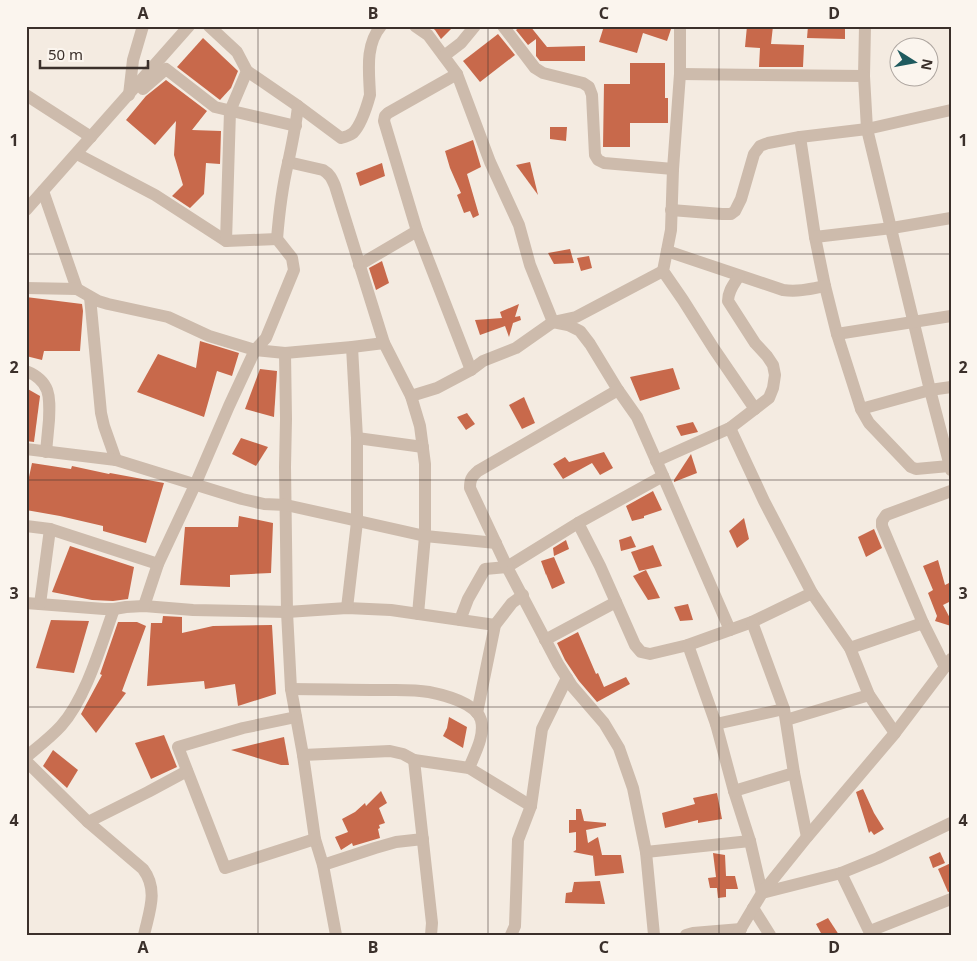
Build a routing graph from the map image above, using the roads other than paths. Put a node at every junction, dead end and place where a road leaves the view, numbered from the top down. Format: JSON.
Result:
{"nodes":[{"id":1,"x":143,"y":26,"type":"edge"},
{"id":2,"x":189,"y":26,"type":"edge"},
{"id":3,"x":209,"y":26,"type":"edge"},
{"id":4,"x":381,"y":26,"type":"edge"},
{"id":5,"x":415,"y":26,"type":"edge"},
{"id":6,"x":475,"y":26,"type":"edge"},
{"id":7,"x":503,"y":26,"type":"edge"},
{"id":8,"x":680,"y":26,"type":"edge"},
{"id":9,"x":865,"y":26,"type":"edge"},
{"id":10,"x":444,"y":56,"type":"junction"},
{"id":11,"x":247,"y":71,"type":"junction"},
{"id":12,"x":458,"y":74,"type":"junction"},
{"id":13,"x":680,"y":74,"type":"junction"},
{"id":14,"x":864,"y":76,"type":"junction"},
{"id":15,"x":26,"y":95,"type":"edge"},
{"id":16,"x":129,"y":95,"type":"junction"},
{"id":17,"x":298,"y":106,"type":"junction"},
{"id":18,"x":951,"y":110,"type":"edge"},
{"id":19,"x":230,"y":111,"type":"junction"},
{"id":20,"x":110,"y":116,"type":"junction"},
{"id":21,"x":296,"y":126,"type":"junction"},
{"id":22,"x":867,"y":129,"type":"junction"},
{"id":23,"x":92,"y":137,"type":"junction"},
{"id":24,"x":800,"y":137,"type":"junction"},
{"id":25,"x":76,"y":154,"type":"junction"},
{"id":26,"x":288,"y":162,"type":"junction"},
{"id":27,"x":673,"y":170,"type":"junction"},
{"id":28,"x":43,"y":191,"type":"junction"},
{"id":29,"x":26,"y":210,"type":"edge"},
{"id":30,"x":671,"y":210,"type":"junction"},
{"id":31,"x":951,"y":218,"type":"edge"},
{"id":32,"x":892,"y":228,"type":"junction"},
{"id":33,"x":417,"y":232,"type":"junction"},
{"id":34,"x":815,"y":237,"type":"junction"},
{"id":35,"x":277,"y":240,"type":"junction"},
{"id":36,"x":226,"y":241,"type":"junction"},
{"id":37,"x":667,"y":251,"type":"junction"},
{"id":38,"x":359,"y":264,"type":"junction"},
{"id":39,"x":663,"y":271,"type":"junction"},
{"id":40,"x":739,"y":276,"type":"junction"},
{"id":41,"x":825,"y":286,"type":"junction"},
{"id":42,"x":26,"y":288,"type":"edge"},
{"id":43,"x":77,"y":289,"type":"junction"},
{"id":44,"x":90,"y":297,"type":"junction"},
{"id":45,"x":951,"y":316,"type":"edge"},
{"id":46,"x":914,"y":321,"type":"junction"},
{"id":47,"x":553,"y":322,"type":"junction"},
{"id":48,"x":837,"y":334,"type":"junction"},
{"id":49,"x":384,"y":343,"type":"junction"},
{"id":50,"x":352,"y":347,"type":"junction"},
{"id":51,"x":254,"y":350,"type":"junction"},
{"id":52,"x":285,"y":353,"type":"junction"},
{"id":53,"x":471,"y":370,"type":"junction"},
{"id":54,"x":26,"y":371,"type":"edge"},
{"id":55,"x":951,"y":387,"type":"edge"},
{"id":56,"x":618,"y":390,"type":"junction"},
{"id":57,"x":930,"y":390,"type":"junction"},
{"id":58,"x":411,"y":396,"type":"junction"},
{"id":59,"x":755,"y":409,"type":"junction"},
{"id":60,"x":861,"y":409,"type":"junction"},
{"id":61,"x":730,"y":428,"type":"junction"},
{"id":62,"x":357,"y":438,"type":"junction"},
{"id":63,"x":423,"y":447,"type":"junction"},
{"id":64,"x":26,"y":449,"type":"edge"},
{"id":65,"x":46,"y":452,"type":"junction"},
{"id":66,"x":116,"y":460,"type":"junction"},
{"id":67,"x":656,"y":461,"type":"junction"},
{"id":68,"x":949,"y":462,"type":"edge"},
{"id":69,"x":663,"y":476,"type":"junction"},
{"id":70,"x":195,"y":485,"type":"junction"},
{"id":71,"x":951,"y":491,"type":"edge"},
{"id":72,"x":286,"y":505,"type":"junction"},
{"id":73,"x":357,"y":522,"type":"junction"},
{"id":74,"x":578,"y":523,"type":"junction"},
{"id":75,"x":26,"y":526,"type":"edge"},
{"id":76,"x":50,"y":529,"type":"junction"},
{"id":77,"x":425,"y":536,"type":"junction"},
{"id":78,"x":496,"y":543,"type":"junction"},
{"id":79,"x":158,"y":564,"type":"junction"},
{"id":80,"x":507,"y":567,"type":"junction"},
{"id":81,"x":812,"y":593,"type":"junction"},
{"id":82,"x":523,"y":595,"type":"junction"},
{"id":83,"x":616,"y":602,"type":"junction"},
{"id":84,"x":26,"y":603,"type":"edge"},
{"id":85,"x":40,"y":604,"type":"junction"},
{"id":86,"x":144,"y":606,"type":"junction"},
{"id":87,"x":347,"y":608,"type":"junction"},
{"id":88,"x":114,"y":609,"type":"junction"},
{"id":89,"x":287,"y":612,"type":"junction"},
{"id":90,"x":418,"y":614,"type":"junction"},
{"id":91,"x":460,"y":620,"type":"junction"},
{"id":92,"x":752,"y":622,"type":"junction"},
{"id":93,"x":923,"y":623,"type":"junction"},
{"id":94,"x":495,"y":625,"type":"junction"},
{"id":95,"x":730,"y":630,"type":"junction"},
{"id":96,"x":545,"y":640,"type":"junction"},
{"id":97,"x":688,"y":645,"type":"junction"},
{"id":98,"x":850,"y":648,"type":"junction"},
{"id":99,"x":948,"y":663,"type":"edge"},
{"id":100,"x":567,"y":678,"type":"junction"},
{"id":101,"x":292,"y":689,"type":"junction"},
{"id":102,"x":869,"y":695,"type":"junction"},
{"id":103,"x":477,"y":713,"type":"junction"},
{"id":104,"x":785,"y":715,"type":"junction"},
{"id":105,"x":296,"y":717,"type":"junction"},
{"id":106,"x":716,"y":724,"type":"junction"},
{"id":107,"x":895,"y":733,"type":"junction"},
{"id":108,"x":28,"y":753,"type":"edge"},
{"id":109,"x":304,"y":755,"type":"junction"},
{"id":110,"x":414,"y":760,"type":"junction"},
{"id":111,"x":469,"y":768,"type":"junction"},
{"id":112,"x":187,"y":771,"type":"junction"},
{"id":113,"x":794,"y":773,"type":"junction"},
{"id":114,"x":734,"y":790,"type":"junction"},
{"id":115,"x":531,"y":806,"type":"junction"},
{"id":116,"x":88,"y":822,"type":"junction"},
{"id":117,"x":951,"y":823,"type":"edge"},
{"id":118,"x":807,"y":837,"type":"junction"},
{"id":119,"x":315,"y":838,"type":"junction"},
{"id":120,"x":423,"y":839,"type":"junction"},
{"id":121,"x":750,"y":841,"type":"junction"},
{"id":122,"x":646,"y":852,"type":"junction"},
{"id":123,"x":323,"y":865,"type":"junction"},
{"id":124,"x":841,"y":873,"type":"junction"},
{"id":125,"x":762,"y":893,"type":"junction"},
{"id":126,"x":951,"y":899,"type":"edge"},
{"id":127,"x":753,"y":908,"type":"junction"},
{"id":128,"x":739,"y":932,"type":"edge"},
{"id":129,"x":871,"y":933,"type":"edge"},
{"id":130,"x":144,"y":935,"type":"edge"},
{"id":131,"x":336,"y":935,"type":"edge"},
{"id":132,"x":431,"y":935,"type":"edge"},
{"id":133,"x":510,"y":935,"type":"edge"},
{"id":134,"x":654,"y":935,"type":"edge"},
{"id":135,"x":686,"y":935,"type":"edge"},
{"id":136,"x":770,"y":935,"type":"edge"}],
"edges":[{"from":1,"to":16,"type":"street"},
{"from":2,"to":16,"type":"street"},
{"from":3,"to":11,"type":"street"},
{"from":4,"to":17,"type":"street"},
{"from":5,"to":10,"type":"street"},
{"from":6,"to":10,"type":"street"},
{"from":7,"to":27,"type":"street"},
{"from":8,"to":13,"type":"street"},
{"from":9,"to":14,"type":"street"},
{"from":10,"to":12,"type":"street"},
{"from":11,"to":17,"type":"street"},
{"from":11,"to":19,"type":"street"},
{"from":12,"to":33,"type":"street"},
{"from":12,"to":47,"type":"street"},
{"from":13,"to":14,"type":"street"},
{"from":13,"to":27,"type":"street"},
{"from":14,"to":22,"type":"street"},
{"from":15,"to":23,"type":"street"},
{"from":16,"to":20,"type":"street"},
{"from":17,"to":21,"type":"street"},
{"from":18,"to":22,"type":"street"},
{"from":19,"to":20,"type":"street"},
{"from":19,"to":21,"type":"street"},
{"from":19,"to":36,"type":"street"},
{"from":20,"to":23,"type":"street"},
{"from":21,"to":26,"type":"street"},
{"from":22,"to":24,"type":"street"},
{"from":22,"to":32,"type":"street"},
{"from":23,"to":25,"type":"street"},
{"from":24,"to":30,"type":"street"},
{"from":24,"to":34,"type":"street"},
{"from":25,"to":28,"type":"street"},
{"from":25,"to":36,"type":"street"},
{"from":26,"to":35,"type":"street"},
{"from":26,"to":38,"type":"street"},
{"from":27,"to":30,"type":"street"},
{"from":28,"to":29,"type":"street"},
{"from":28,"to":43,"type":"street"},
{"from":30,"to":37,"type":"street"},
{"from":31,"to":32,"type":"street"},
{"from":32,"to":34,"type":"street"},
{"from":32,"to":46,"type":"street"},
{"from":33,"to":38,"type":"street"},
{"from":33,"to":53,"type":"street"},
{"from":34,"to":41,"type":"street"},
{"from":35,"to":36,"type":"street"},
{"from":35,"to":51,"type":"street"},
{"from":37,"to":39,"type":"street"},
{"from":37,"to":40,"type":"street"},
{"from":38,"to":49,"type":"street"},
{"from":39,"to":47,"type":"street"},
{"from":39,"to":59,"type":"street"},
{"from":40,"to":41,"type":"street"},
{"from":40,"to":59,"type":"street"},
{"from":41,"to":48,"type":"street"},
{"from":42,"to":43,"type":"street"},
{"from":43,"to":44,"type":"street"},
{"from":44,"to":51,"type":"street"},
{"from":44,"to":66,"type":"street"},
{"from":45,"to":46,"type":"street"},
{"from":46,"to":48,"type":"street"},
{"from":46,"to":57,"type":"street"},
{"from":47,"to":53,"type":"street"},
{"from":47,"to":56,"type":"street"},
{"from":48,"to":60,"type":"street"},
{"from":49,"to":50,"type":"street"},
{"from":49,"to":58,"type":"street"},
{"from":50,"to":52,"type":"street"},
{"from":50,"to":62,"type":"street"},
{"from":51,"to":52,"type":"street"},
{"from":51,"to":70,"type":"street"},
{"from":52,"to":72,"type":"street"},
{"from":53,"to":58,"type":"street"},
{"from":54,"to":65,"type":"street"},
{"from":55,"to":57,"type":"street"},
{"from":56,"to":67,"type":"street"},
{"from":56,"to":78,"type":"street"},
{"from":57,"to":60,"type":"street"},
{"from":57,"to":68,"type":"street"},
{"from":58,"to":63,"type":"street"},
{"from":59,"to":61,"type":"street"},
{"from":60,"to":68,"type":"street"},
{"from":61,"to":67,"type":"street"},
{"from":61,"to":81,"type":"street"},
{"from":62,"to":63,"type":"street"},
{"from":62,"to":73,"type":"street"},
{"from":63,"to":77,"type":"street"},
{"from":64,"to":65,"type":"street"},
{"from":65,"to":66,"type":"street"},
{"from":66,"to":70,"type":"street"},
{"from":67,"to":69,"type":"street"},
{"from":69,"to":74,"type":"street"},
{"from":69,"to":95,"type":"street"},
{"from":70,"to":72,"type":"street"},
{"from":70,"to":79,"type":"street"},
{"from":71,"to":93,"type":"street"},
{"from":72,"to":73,"type":"street"},
{"from":72,"to":89,"type":"street"},
{"from":73,"to":77,"type":"street"},
{"from":73,"to":87,"type":"street"},
{"from":74,"to":80,"type":"street"},
{"from":74,"to":83,"type":"street"},
{"from":75,"to":76,"type":"street"},
{"from":76,"to":79,"type":"street"},
{"from":76,"to":85,"type":"street"},
{"from":77,"to":78,"type":"street"},
{"from":77,"to":90,"type":"street"},
{"from":78,"to":80,"type":"street"},
{"from":79,"to":86,"type":"street"},
{"from":80,"to":82,"type":"street"},
{"from":80,"to":91,"type":"street"},
{"from":81,"to":92,"type":"street"},
{"from":81,"to":98,"type":"street"},
{"from":82,"to":94,"type":"street"},
{"from":82,"to":96,"type":"street"},
{"from":83,"to":96,"type":"street"},
{"from":83,"to":97,"type":"street"},
{"from":84,"to":85,"type":"street"},
{"from":85,"to":88,"type":"street"},
{"from":86,"to":88,"type":"street"},
{"from":86,"to":89,"type":"street"},
{"from":87,"to":89,"type":"street"},
{"from":87,"to":90,"type":"street"},
{"from":88,"to":108,"type":"street"},
{"from":89,"to":101,"type":"street"},
{"from":90,"to":91,"type":"street"},
{"from":91,"to":94,"type":"street"},
{"from":92,"to":95,"type":"street"},
{"from":92,"to":104,"type":"street"},
{"from":93,"to":98,"type":"street"},
{"from":93,"to":99,"type":"street"},
{"from":94,"to":103,"type":"street"},
{"from":95,"to":97,"type":"street"},
{"from":96,"to":100,"type":"street"},
{"from":97,"to":106,"type":"street"},
{"from":98,"to":102,"type":"street"},
{"from":99,"to":107,"type":"street"},
{"from":100,"to":115,"type":"street"},
{"from":100,"to":122,"type":"street"},
{"from":101,"to":103,"type":"street"},
{"from":101,"to":105,"type":"street"},
{"from":102,"to":104,"type":"street"},
{"from":102,"to":107,"type":"street"},
{"from":103,"to":111,"type":"street"},
{"from":104,"to":106,"type":"street"},
{"from":104,"to":113,"type":"street"},
{"from":105,"to":109,"type":"street"},
{"from":105,"to":112,"type":"street"},
{"from":106,"to":114,"type":"street"},
{"from":107,"to":118,"type":"street"},
{"from":108,"to":116,"type":"street"},
{"from":109,"to":110,"type":"street"},
{"from":109,"to":119,"type":"street"},
{"from":110,"to":111,"type":"street"},
{"from":110,"to":120,"type":"street"},
{"from":111,"to":115,"type":"street"},
{"from":112,"to":116,"type":"street"},
{"from":112,"to":119,"type":"street"},
{"from":113,"to":114,"type":"street"},
{"from":113,"to":118,"type":"street"},
{"from":114,"to":121,"type":"street"},
{"from":115,"to":133,"type":"street"},
{"from":116,"to":130,"type":"street"},
{"from":117,"to":124,"type":"street"},
{"from":118,"to":125,"type":"street"},
{"from":119,"to":123,"type":"street"},
{"from":120,"to":123,"type":"street"},
{"from":120,"to":132,"type":"street"},
{"from":121,"to":122,"type":"street"},
{"from":121,"to":125,"type":"street"},
{"from":122,"to":134,"type":"street"},
{"from":123,"to":131,"type":"street"},
{"from":124,"to":125,"type":"street"},
{"from":124,"to":129,"type":"street"},
{"from":125,"to":127,"type":"street"},
{"from":126,"to":129,"type":"street"},
{"from":127,"to":128,"type":"street"},
{"from":127,"to":136,"type":"street"},
{"from":128,"to":135,"type":"street"}]}
